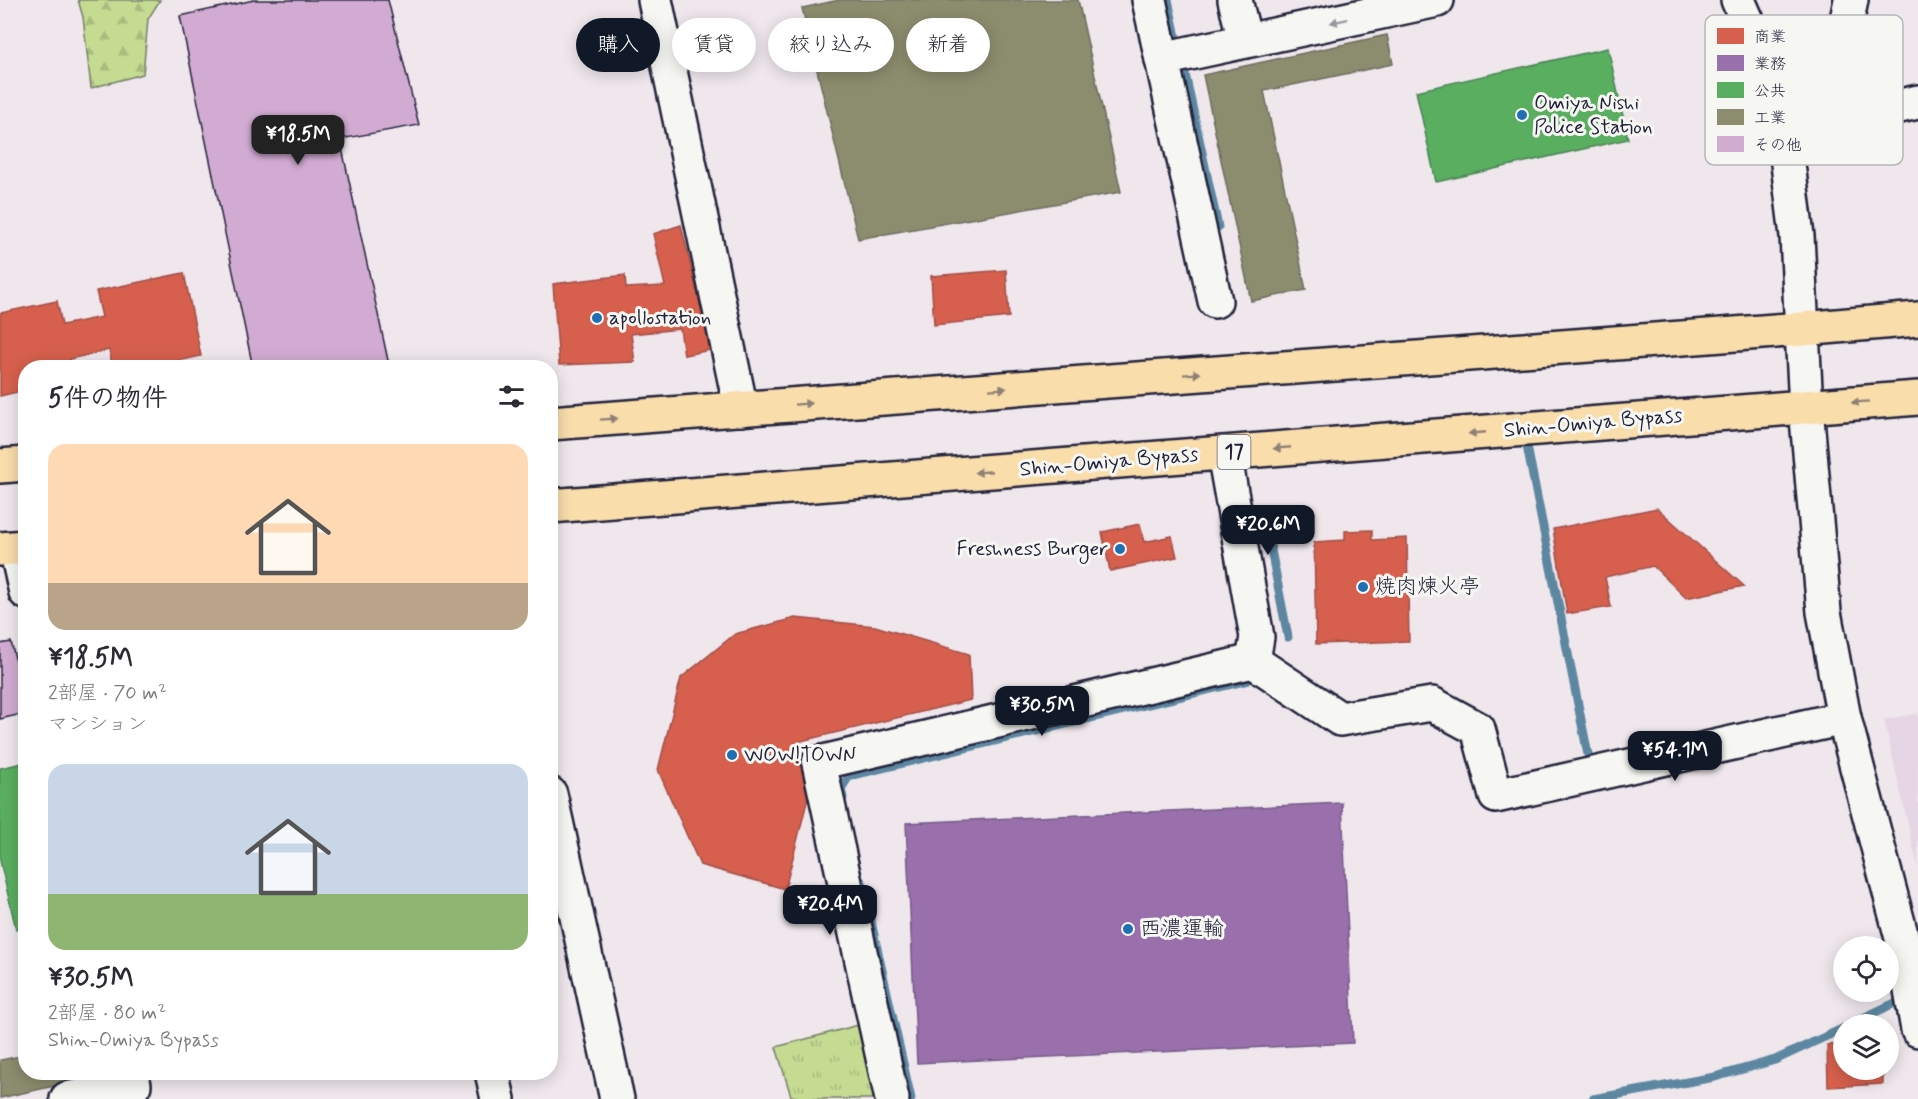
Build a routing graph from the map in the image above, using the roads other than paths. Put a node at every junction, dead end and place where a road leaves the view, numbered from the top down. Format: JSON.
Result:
{"nodes":[{"id":1,"x":655,"y":0,"type":"edge"},
{"id":2,"x":1149,"y":0,"type":"edge"},
{"id":3,"x":1235,"y":0,"type":"edge"},
{"id":4,"x":1437,"y":0,"type":"edge"},
{"id":5,"x":1737,"y":0,"type":"edge"},
{"id":6,"x":1851,"y":0,"type":"edge"},
{"id":7,"x":1744,"y":15,"type":"edge"},
{"id":8,"x":1848,"y":15,"type":"edge"},
{"id":9,"x":1245,"y":41,"type":"junction"},
{"id":10,"x":1162,"y":59,"type":"junction"},
{"id":11,"x":1918,"y":102,"type":"edge"},
{"id":12,"x":1903,"y":105,"type":"edge"},
{"id":13,"x":1789,"y":165,"type":"edge"},
{"id":14,"x":1215,"y":301,"type":"dead end"},
{"id":15,"x":1918,"y":319,"type":"edge"},
{"id":16,"x":1802,"y":330,"type":"junction"},
{"id":17,"x":1918,"y":398,"type":"edge"},
{"id":18,"x":1806,"y":406,"type":"junction"},
{"id":19,"x":741,"y":409,"type":"junction"},
{"id":20,"x":558,"y":422,"type":"edge"},
{"id":21,"x":1224,"y":453,"type":"junction"},
{"id":22,"x":18,"y":465,"type":"edge"},
{"id":23,"x":0,"y":466,"type":"edge"},
{"id":24,"x":558,"y":505,"type":"edge"},
{"id":25,"x":14,"y":548,"type":"edge"},
{"id":26,"x":18,"y":563,"type":"edge"},
{"id":27,"x":1253,"y":661,"type":"junction"},
{"id":28,"x":1844,"y":718,"type":"junction"},
{"id":29,"x":558,"y":830,"type":"edge"},
{"id":30,"x":1918,"y":1030,"type":"edge"},
{"id":31,"x":494,"y":1080,"type":"edge"},
{"id":32,"x":134,"y":1086,"type":"edge"},
{"id":33,"x":67,"y":1099,"type":"edge"},
{"id":34,"x":498,"y":1099,"type":"edge"},
{"id":35,"x":617,"y":1099,"type":"edge"},
{"id":36,"x":891,"y":1099,"type":"edge"}],
"edges":[{"from":1,"to":19,"type":"street"},
{"from":2,"to":10,"type":"street"},
{"from":3,"to":9,"type":"street"},
{"from":4,"to":9,"type":"street","one_way":true},
{"from":5,"to":7,"type":"street"},
{"from":6,"to":8,"type":"street"},
{"from":9,"to":10,"type":"street"},
{"from":10,"to":14,"type":"street"},
{"from":11,"to":12,"type":"street"},
{"from":13,"to":16,"type":"street"},
{"from":15,"to":16,"type":"highway"},
{"from":16,"to":18,"type":"street"},
{"from":19,"to":16,"type":"highway","one_way":true},
{"from":17,"to":18,"type":"highway","name":"Shin-Omiya Bypass","number":"17","one_way":true},
{"from":18,"to":21,"type":"highway","name":"Shin-Omiya Bypass","number":"17","one_way":true},
{"from":18,"to":28,"type":"street"},
{"from":20,"to":19,"type":"highway","one_way":true},
{"from":21,"to":24,"type":"highway","name":"Shin-Omiya Bypass","number":"17","one_way":true},
{"from":21,"to":27,"type":"street"},
{"from":22,"to":23,"type":"highway"},
{"from":25,"to":26,"type":"street"},
{"from":27,"to":28,"type":"street"},
{"from":27,"to":36,"type":"street"},
{"from":28,"to":30,"type":"street"},
{"from":29,"to":35,"type":"street"},
{"from":31,"to":34,"type":"street"},
{"from":32,"to":33,"type":"street"}]}
